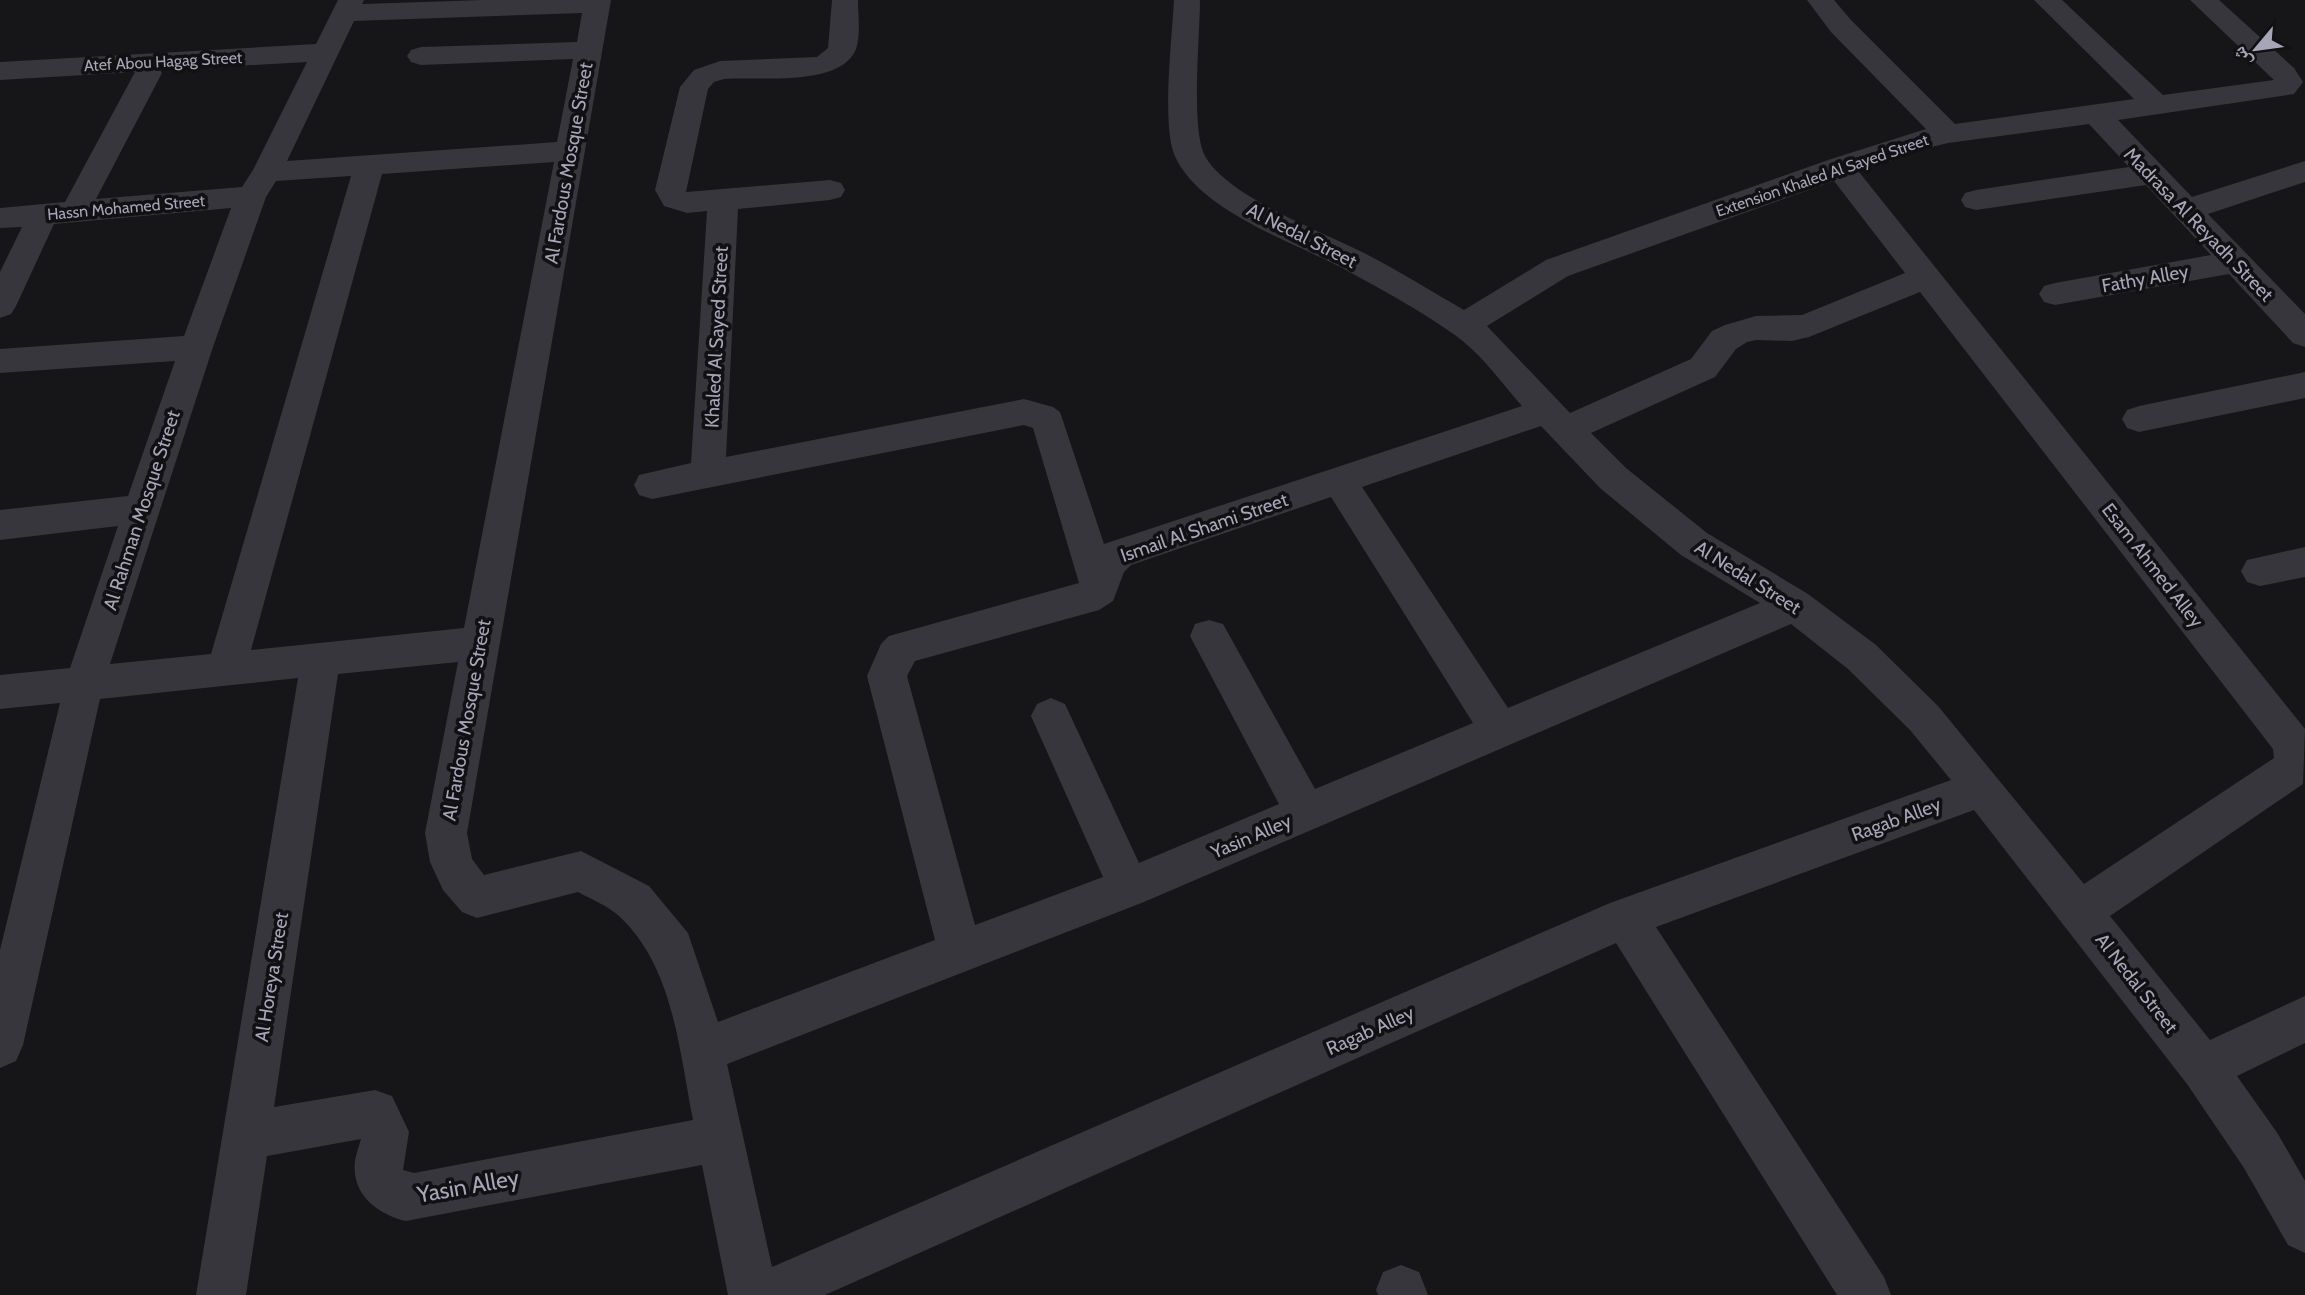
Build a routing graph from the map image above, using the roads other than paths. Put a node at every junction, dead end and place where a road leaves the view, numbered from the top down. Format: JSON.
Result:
{"nodes":[{"id":1,"x":845,"y":0,"type":"edge"},
{"id":2,"x":1187,"y":0,"type":"edge"},
{"id":3,"x":1820,"y":0,"type":"edge"},
{"id":4,"x":2048,"y":0,"type":"edge"},
{"id":5,"x":2203,"y":0,"type":"edge"},
{"id":6,"x":597,"y":2,"type":"edge"},
{"id":7,"x":348,"y":7,"type":"edge"},
{"id":8,"x":589,"y":50,"type":"junction"},
{"id":9,"x":326,"y":52,"type":"junction"},
{"id":10,"x":421,"y":56,"type":"dead end"},
{"id":11,"x":0,"y":71,"type":"edge"},
{"id":12,"x":148,"y":73,"type":"dead end"},
{"id":13,"x":2156,"y":105,"type":"junction"},
{"id":14,"x":2094,"y":112,"type":"junction"},
{"id":15,"x":1948,"y":134,"type":"junction"},
{"id":16,"x":570,"y":151,"type":"junction"},
{"id":17,"x":370,"y":163,"type":"junction"},
{"id":18,"x":1839,"y":167,"type":"junction"},
{"id":19,"x":2305,"y":172,"type":"edge"},
{"id":20,"x":2153,"y":174,"type":"junction"},
{"id":21,"x":259,"y":184,"type":"junction"},
{"id":22,"x":830,"y":190,"type":"dead end"},
{"id":23,"x":723,"y":200,"type":"junction"},
{"id":24,"x":1976,"y":200,"type":"dead end"},
{"id":25,"x":2186,"y":210,"type":"junction"},
{"id":26,"x":75,"y":211,"type":"junction"},
{"id":27,"x":43,"y":214,"type":"junction"},
{"id":28,"x":0,"y":218,"type":"edge"},
{"id":29,"x":2236,"y":262,"type":"junction"},
{"id":30,"x":1925,"y":277,"type":"junction"},
{"id":31,"x":2055,"y":294,"type":"dead end"},
{"id":32,"x":0,"y":306,"type":"edge"},
{"id":33,"x":2293,"y":306,"type":"edge"},
{"id":34,"x":1464,"y":325,"type":"junction"},
{"id":35,"x":2305,"y":335,"type":"edge"},
{"id":36,"x":195,"y":347,"type":"junction"},
{"id":37,"x":0,"y":361,"type":"edge"},
{"id":38,"x":2305,"y":385,"type":"edge"},
{"id":39,"x":2139,"y":419,"type":"dead end"},
{"id":40,"x":1556,"y":421,"type":"junction"},
{"id":41,"x":708,"y":474,"type":"junction"},
{"id":42,"x":1339,"y":480,"type":"junction"},
{"id":43,"x":652,"y":485,"type":"dead end"},
{"id":44,"x":141,"y":509,"type":"junction"},
{"id":45,"x":0,"y":525,"type":"edge"},
{"id":46,"x":2305,"y":562,"type":"edge"},
{"id":47,"x":2260,"y":571,"type":"dead end"},
{"id":48,"x":1100,"y":590,"type":"junction"},
{"id":49,"x":1795,"y":605,"type":"junction"},
{"id":50,"x":1209,"y":636,"type":"dead end"},
{"id":51,"x":480,"y":643,"type":"junction"},
{"id":52,"x":321,"y":659,"type":"junction"},
{"id":53,"x":226,"y":669,"type":"junction"},
{"id":54,"x":84,"y":683,"type":"junction"},
{"id":55,"x":0,"y":692,"type":"edge"},
{"id":56,"x":1051,"y":716,"type":"dead end"},
{"id":57,"x":1500,"y":730,"type":"junction"},
{"id":58,"x":1982,"y":788,"type":"junction"},
{"id":59,"x":1306,"y":813,"type":"junction"},
{"id":60,"x":1129,"y":888,"type":"junction"},
{"id":61,"x":2081,"y":911,"type":"junction"},
{"id":62,"x":1625,"y":918,"type":"junction"},
{"id":63,"x":960,"y":952,"type":"junction"},
{"id":64,"x":11,"y":953,"type":"edge"},
{"id":65,"x":2305,"y":1019,"type":"edge"},
{"id":66,"x":0,"y":1045,"type":"edge"},
{"id":67,"x":701,"y":1051,"type":"junction"},
{"id":68,"x":2203,"y":1068,"type":"junction"},
{"id":69,"x":245,"y":1136,"type":"junction"},
{"id":70,"x":720,"y":1138,"type":"junction"},
{"id":71,"x":2305,"y":1228,"type":"edge"},
{"id":72,"x":221,"y":1295,"type":"edge"},
{"id":73,"x":753,"y":1295,"type":"edge"},
{"id":74,"x":767,"y":1295,"type":"edge"},
{"id":75,"x":1866,"y":1295,"type":"edge"}],
"edges":[{"from":1,"to":23,"type":"street"},
{"from":2,"to":34,"type":"street","name":"Al Nedal Street"},
{"from":3,"to":15,"type":"street"},
{"from":4,"to":13,"type":"street"},
{"from":5,"to":13,"type":"street","name":"Extension Khaled Al Sayed Street"},
{"from":6,"to":7,"type":"street"},
{"from":6,"to":8,"type":"street","name":"Al Fardous Mosque Street"},
{"from":7,"to":9,"type":"street","name":"Al Rahman Mosque Street"},
{"from":8,"to":10,"type":"street"},
{"from":8,"to":16,"type":"street","name":"Al Fardous Mosque Street"},
{"from":9,"to":11,"type":"street","name":"Atef Abou Hagag Street"},
{"from":9,"to":21,"type":"street","name":"Al Rahman Mosque Street"},
{"from":12,"to":26,"type":"street"},
{"from":13,"to":14,"type":"street","name":"Extension Khaled Al Sayed Street"},
{"from":14,"to":15,"type":"street","name":"Extension Khaled Al Sayed Street"},
{"from":14,"to":20,"type":"street","name":"Madrasa Al Reyadh Street"},
{"from":15,"to":18,"type":"street","name":"Extension Khaled Al Sayed Street"},
{"from":16,"to":17,"type":"street","name":"Hassn Mohamed Street"},
{"from":16,"to":51,"type":"street","name":"Al Fardous Mosque Street"},
{"from":17,"to":21,"type":"street","name":"Hassn Mohamed Street"},
{"from":17,"to":53,"type":"street"},
{"from":18,"to":30,"type":"street","name":"Esam Ahmed Alley"},
{"from":18,"to":34,"type":"street","name":"Extension Khaled Al Sayed Street"},
{"from":19,"to":25,"type":"street"},
{"from":20,"to":24,"type":"street"},
{"from":20,"to":25,"type":"street","name":"Madrasa Al Reyadh Street"},
{"from":21,"to":26,"type":"street","name":"Hassn Mohamed Street"},
{"from":21,"to":36,"type":"street","name":"Al Rahman Mosque Street"},
{"from":22,"to":23,"type":"street"},
{"from":23,"to":41,"type":"street","name":"Khaled Al Sayed Street"},
{"from":25,"to":29,"type":"street","name":"Madrasa Al Reyadh Street"},
{"from":26,"to":27,"type":"street","name":"Hassn Mohamed Street"},
{"from":27,"to":28,"type":"street","name":"Hassn Mohamed Street"},
{"from":27,"to":32,"type":"street"},
{"from":29,"to":31,"type":"street","name":"Fathy Alley"},
{"from":29,"to":33,"type":"street","name":"Madrasa Al Reyadh Street"},
{"from":30,"to":40,"type":"street","name":"Ismail Al Shami Street"},
{"from":30,"to":61,"type":"street","name":"Esam Ahmed Alley"},
{"from":33,"to":35,"type":"street","name":"Madrasa Al Reyadh Street"},
{"from":34,"to":40,"type":"street","name":"Al Nedal Street"},
{"from":36,"to":37,"type":"street"},
{"from":36,"to":44,"type":"street","name":"Al Rahman Mosque Street"},
{"from":38,"to":39,"type":"street"},
{"from":40,"to":42,"type":"street","name":"Ismail Al Shami Street"},
{"from":40,"to":49,"type":"street","name":"Al Nedal Street"},
{"from":41,"to":43,"type":"street"},
{"from":41,"to":48,"type":"street"},
{"from":42,"to":48,"type":"street","name":"Ismail Al Shami Street"},
{"from":42,"to":57,"type":"street"},
{"from":44,"to":45,"type":"street"},
{"from":44,"to":54,"type":"street","name":"Al Rahman Mosque Street"},
{"from":46,"to":47,"type":"street"},
{"from":48,"to":63,"type":"street"},
{"from":49,"to":57,"type":"street","name":"Yasin Alley"},
{"from":49,"to":58,"type":"street","name":"Al Nedal Street"},
{"from":50,"to":59,"type":"street"},
{"from":51,"to":52,"type":"street"},
{"from":51,"to":67,"type":"street","name":"Al Fardous Mosque Street"},
{"from":52,"to":53,"type":"street"},
{"from":52,"to":69,"type":"street","name":"Al Horeya Street"},
{"from":53,"to":54,"type":"street"},
{"from":54,"to":55,"type":"street"},
{"from":54,"to":64,"type":"street","name":"Al Rahman Mosque Street"},
{"from":56,"to":60,"type":"street"},
{"from":57,"to":59,"type":"street","name":"Yasin Alley"},
{"from":58,"to":61,"type":"street","name":"Al Nedal Street"},
{"from":58,"to":62,"type":"street","name":"Ragab Alley"},
{"from":59,"to":60,"type":"street","name":"Yasin Alley"},
{"from":60,"to":63,"type":"street","name":"Yasin Alley"},
{"from":61,"to":68,"type":"street","name":"Al Nedal Street"},
{"from":62,"to":74,"type":"street","name":"Ragab Alley"},
{"from":62,"to":75,"type":"street"},
{"from":63,"to":67,"type":"street","name":"Yasin Alley"},
{"from":64,"to":66,"type":"street","name":"Al Rahman Mosque Street"},
{"from":65,"to":68,"type":"street"},
{"from":67,"to":70,"type":"street","name":"Al Fardous Mosque Street"},
{"from":68,"to":71,"type":"street","name":"Al Nedal Street"},
{"from":69,"to":70,"type":"street","name":"Yasin Alley"},
{"from":69,"to":72,"type":"street","name":"Al Horeya Street"},
{"from":70,"to":73,"type":"street","name":"Al Fardous Mosque Street"}]}
